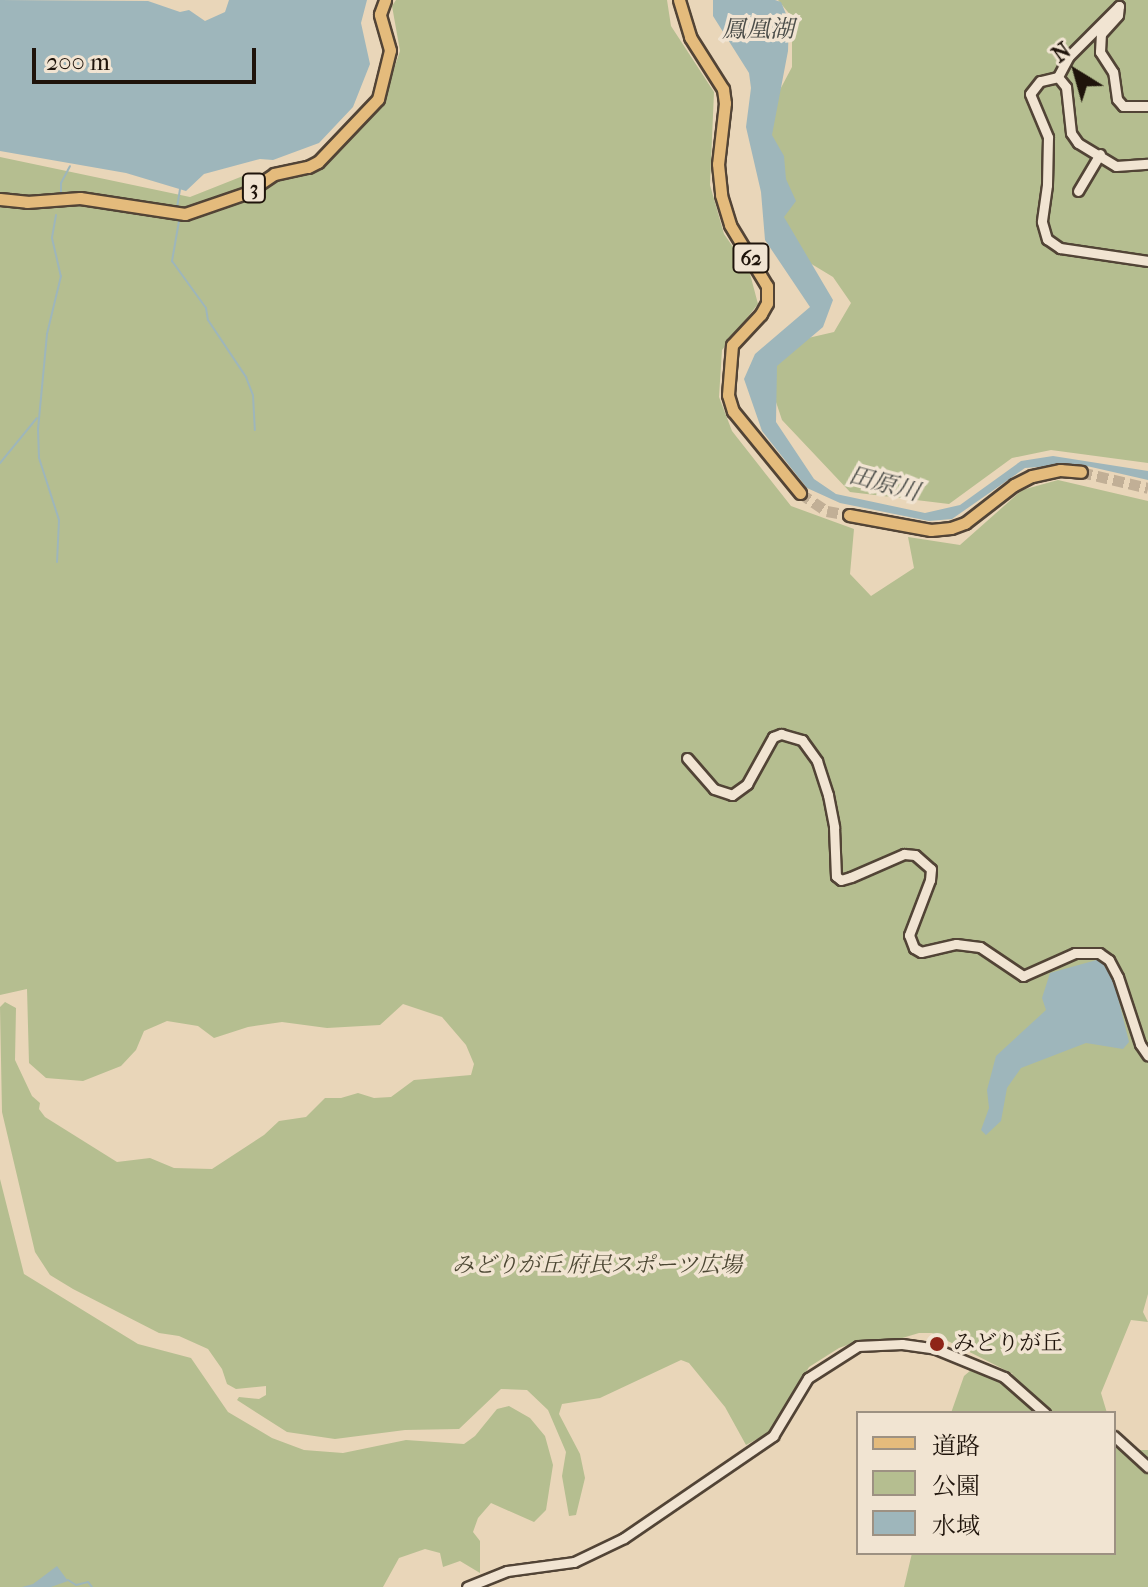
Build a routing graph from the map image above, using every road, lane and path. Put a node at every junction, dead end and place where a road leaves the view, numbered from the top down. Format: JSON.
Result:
{"nodes":[{"id":1,"x":385,"y":0,"type":"edge"},
{"id":2,"x":679,"y":0,"type":"edge"},
{"id":3,"x":1058,"y":77,"type":"junction"},
{"id":4,"x":1147,"y":103,"type":"edge"},
{"id":5,"x":1100,"y":154,"type":"junction"},
{"id":6,"x":1148,"y":164,"type":"edge"},
{"id":7,"x":1078,"y":191,"type":"dead end"},
{"id":8,"x":0,"y":199,"type":"edge"},
{"id":9,"x":1148,"y":261,"type":"edge"},
{"id":10,"x":1081,"y":472,"type":"tunnel mouth"},
{"id":11,"x":800,"y":493,"type":"tunnel mouth"},
{"id":12,"x":849,"y":515,"type":"tunnel mouth"},
{"id":13,"x":687,"y":758,"type":"dead end"},
{"id":14,"x":1148,"y":1056,"type":"edge"},
{"id":15,"x":1043,"y":1411,"type":"edge"},
{"id":16,"x":1116,"y":1438,"type":"edge"},
{"id":17,"x":1148,"y":1467,"type":"edge"},
{"id":18,"x":467,"y":1587,"type":"edge"}],
"edges":[{"from":1,"to":8,"type":"main road","number":"3"},
{"from":2,"to":11,"type":"main road","number":"62"},
{"from":3,"to":4,"type":"street"},
{"from":3,"to":5,"type":"street"},
{"from":3,"to":9,"type":"street"},
{"from":5,"to":6,"type":"street"},
{"from":5,"to":7,"type":"street"},
{"from":10,"to":12,"type":"main road"},
{"from":13,"to":14,"type":"street"},
{"from":15,"to":18,"type":"street"},
{"from":16,"to":17,"type":"street"}]}
